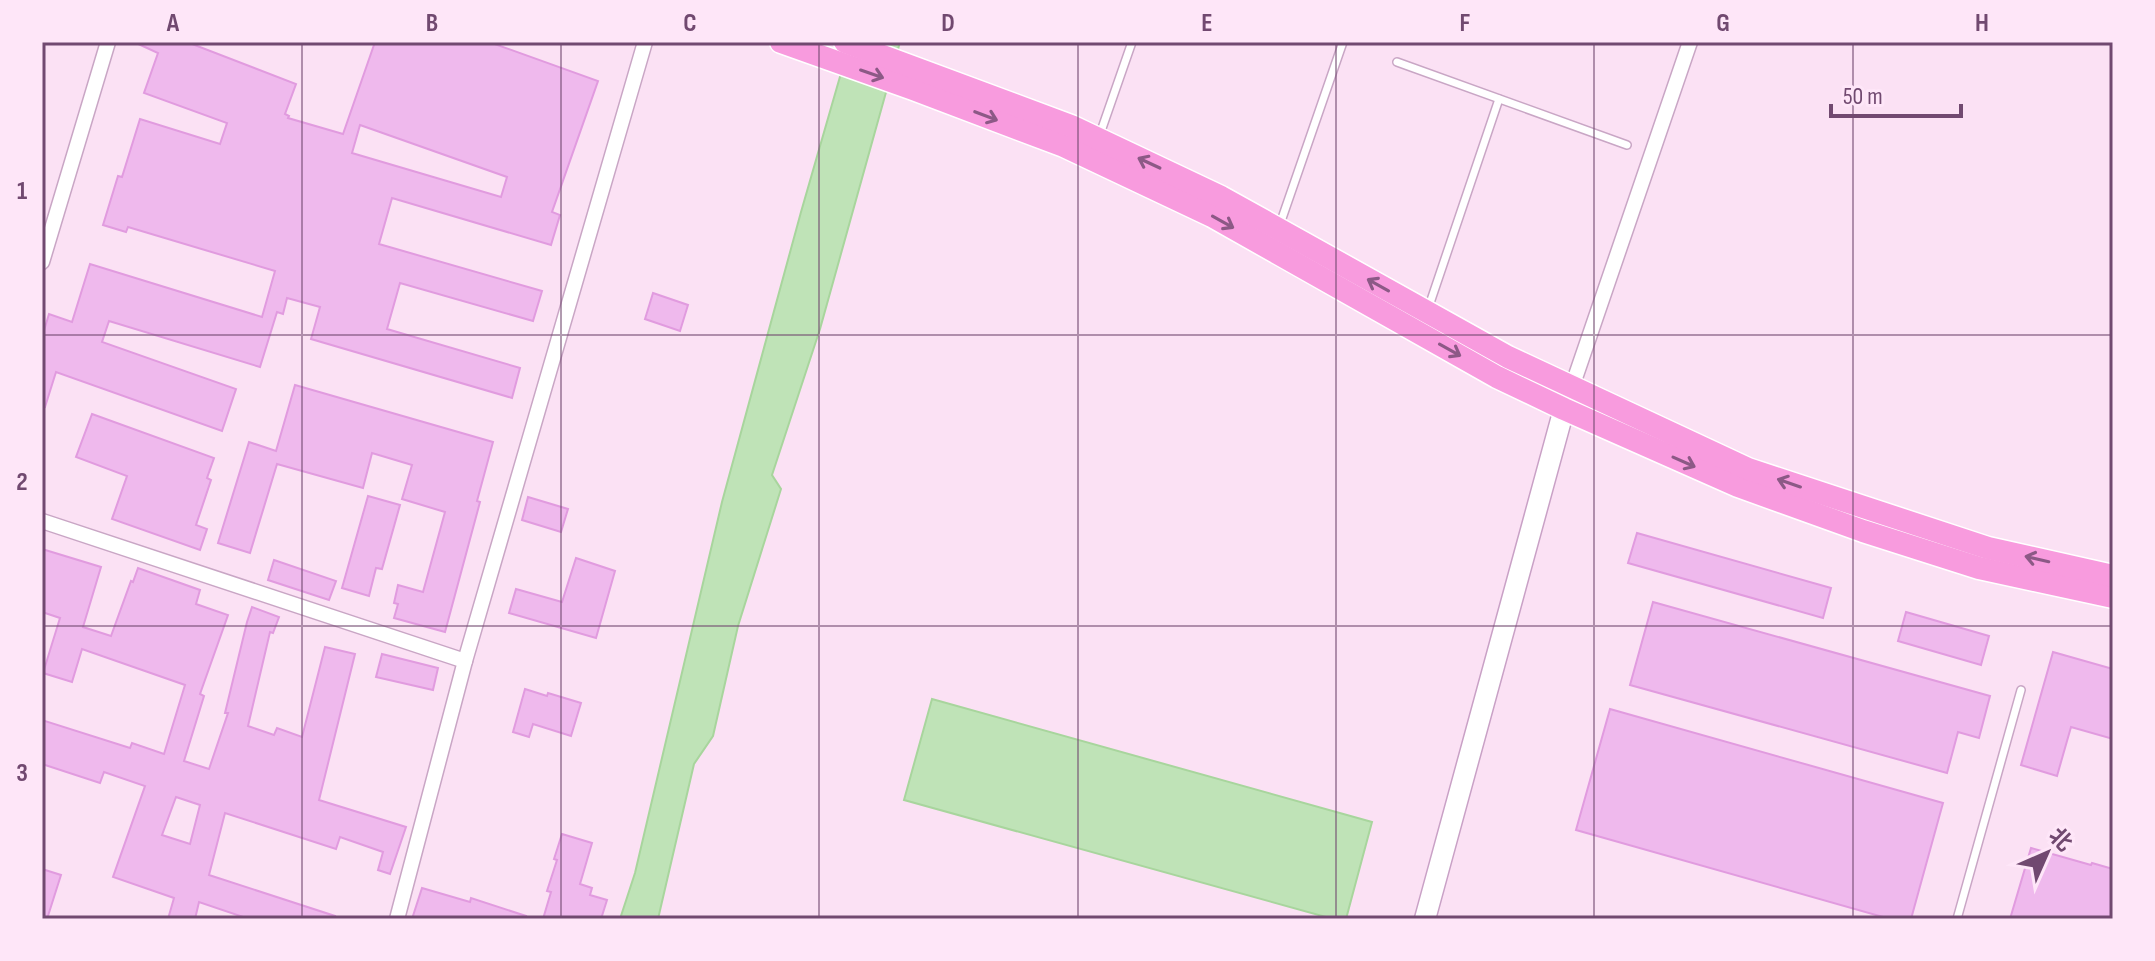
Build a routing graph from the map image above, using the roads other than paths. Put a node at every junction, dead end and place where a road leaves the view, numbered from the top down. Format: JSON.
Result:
{"nodes":[{"id":1,"x":108,"y":42,"type":"edge"},
{"id":2,"x":645,"y":42,"type":"edge"},
{"id":3,"x":781,"y":42,"type":"edge"},
{"id":4,"x":845,"y":42,"type":"edge"},
{"id":5,"x":1132,"y":42,"type":"edge"},
{"id":6,"x":1343,"y":42,"type":"edge"},
{"id":7,"x":1690,"y":42,"type":"edge"},
{"id":8,"x":1397,"y":62,"type":"dead end"},
{"id":9,"x":916,"y":79,"type":"junction"},
{"id":10,"x":1499,"y":99,"type":"junction"},
{"id":11,"x":1627,"y":145,"type":"dead end"},
{"id":12,"x":1093,"y":148,"type":"junction"},
{"id":13,"x":1278,"y":229,"type":"junction"},
{"id":14,"x":42,"y":262,"type":"edge"},
{"id":15,"x":1427,"y":312,"type":"junction"},
{"id":16,"x":1572,"y":387,"type":"junction"},
{"id":17,"x":1564,"y":409,"type":"junction"},
{"id":18,"x":42,"y":521,"type":"edge"},
{"id":19,"x":2113,"y":576,"type":"edge"},
{"id":20,"x":2113,"y":597,"type":"edge"},
{"id":21,"x":465,"y":661,"type":"junction"},
{"id":22,"x":2021,"y":690,"type":"dead end"},
{"id":23,"x":397,"y":919,"type":"edge"},
{"id":24,"x":1425,"y":919,"type":"edge"},
{"id":25,"x":1957,"y":919,"type":"edge"}],
"edges":[{"from":1,"to":14,"type":"street"},
{"from":2,"to":21,"type":"street"},
{"from":3,"to":9,"type":"main road","one_way":true},
{"from":4,"to":9,"type":"main road"},
{"from":5,"to":12,"type":"lane"},
{"from":6,"to":13,"type":"lane"},
{"from":7,"to":16,"type":"street"},
{"from":8,"to":10,"type":"lane"},
{"from":9,"to":12,"type":"main road"},
{"from":10,"to":11,"type":"lane"},
{"from":10,"to":15,"type":"lane"},
{"from":13,"to":12,"type":"main road","one_way":true},
{"from":12,"to":17,"type":"main road","one_way":true},
{"from":15,"to":13,"type":"main road","one_way":true},
{"from":15,"to":16,"type":"main road"},
{"from":16,"to":17,"type":"street"},
{"from":19,"to":16,"type":"main road","one_way":true},
{"from":17,"to":20,"type":"main road","one_way":true},
{"from":17,"to":24,"type":"street"},
{"from":18,"to":21,"type":"street"},
{"from":21,"to":23,"type":"street"},
{"from":22,"to":25,"type":"lane"}]}
